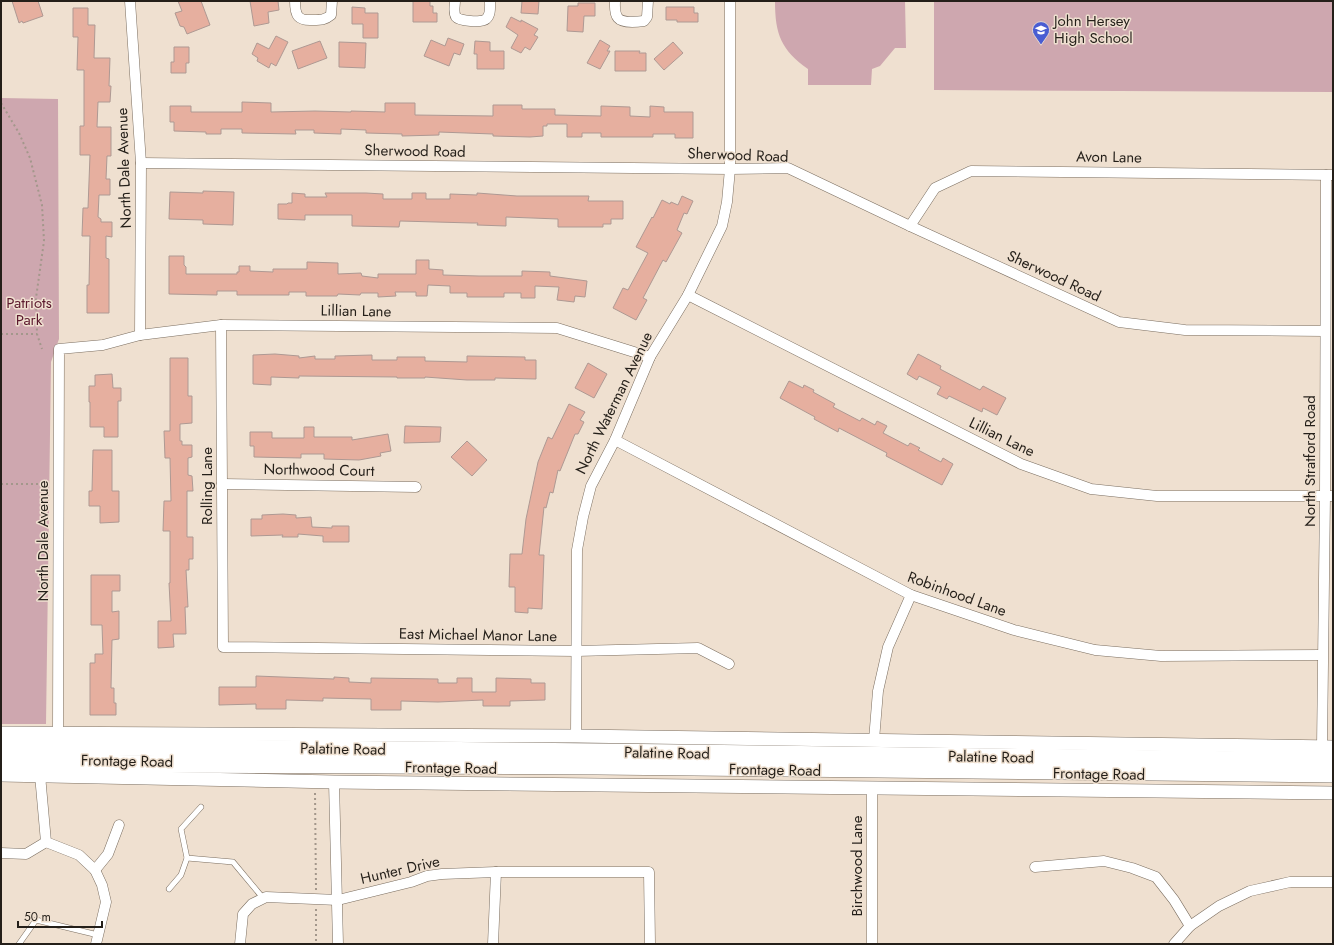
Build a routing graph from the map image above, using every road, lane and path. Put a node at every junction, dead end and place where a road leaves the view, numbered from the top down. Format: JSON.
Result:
{"nodes":[{"id":1,"x":130,"y":1,"type":"edge"},
{"id":2,"x":295,"y":1,"type":"edge"},
{"id":3,"x":332,"y":1,"type":"edge"},
{"id":4,"x":455,"y":1,"type":"edge"},
{"id":5,"x":490,"y":1,"type":"edge"},
{"id":6,"x":615,"y":1,"type":"edge"},
{"id":7,"x":648,"y":1,"type":"edge"},
{"id":8,"x":730,"y":1,"type":"edge"},
{"id":9,"x":1,"y":103,"type":"edge"},
{"id":10,"x":141,"y":163,"type":"junction"},
{"id":11,"x":730,"y":169,"type":"junction"},
{"id":12,"x":1330,"y":175,"type":"edge"},
{"id":13,"x":910,"y":226,"type":"junction"},
{"id":14,"x":688,"y":295,"type":"junction"},
{"id":15,"x":221,"y":325,"type":"junction"},
{"id":16,"x":1325,"y":331,"type":"junction"},
{"id":17,"x":1,"y":334,"type":"edge"},
{"id":18,"x":37,"y":334,"type":"junction"},
{"id":19,"x":140,"y":334,"type":"junction"},
{"id":20,"x":59,"y":348,"type":"joint"},
{"id":21,"x":42,"y":349,"type":"dead end"},
{"id":22,"x":650,"y":357,"type":"junction"},
{"id":23,"x":615,"y":440,"type":"junction"},
{"id":24,"x":1,"y":484,"type":"edge"},
{"id":25,"x":58,"y":484,"type":"junction"},
{"id":26,"x":222,"y":484,"type":"junction"},
{"id":27,"x":416,"y":487,"type":"dead end"},
{"id":28,"x":1329,"y":496,"type":"edge"},
{"id":29,"x":910,"y":595,"type":"junction"},
{"id":30,"x":224,"y":647,"type":"joint"},
{"id":31,"x":576,"y":651,"type":"junction"},
{"id":32,"x":1322,"y":654,"type":"junction"},
{"id":33,"x":728,"y":664,"type":"dead end"},
{"id":34,"x":1,"y":733,"type":"edge"},
{"id":35,"x":58,"y":733,"type":"junction"},
{"id":36,"x":576,"y":736,"type":"junction"},
{"id":37,"x":1,"y":739,"type":"edge"},
{"id":38,"x":874,"y":740,"type":"junction"},
{"id":39,"x":1,"y":746,"type":"edge"},
{"id":40,"x":143,"y":747,"type":"junction"},
{"id":41,"x":1327,"y":747,"type":"edge"},
{"id":42,"x":1,"y":761,"type":"edge"},
{"id":43,"x":1333,"y":761,"type":"edge"},
{"id":44,"x":1333,"y":774,"type":"edge"},
{"id":45,"x":1,"y":775,"type":"edge"},
{"id":46,"x":40,"y":775,"type":"junction"},
{"id":47,"x":872,"y":787,"type":"junction"},
{"id":48,"x":334,"y":788,"type":"junction"},
{"id":49,"x":1333,"y":793,"type":"edge"},
{"id":50,"x":201,"y":807,"type":"dead end"},
{"id":51,"x":119,"y":825,"type":"dead end"},
{"id":52,"x":46,"y":842,"type":"junction"},
{"id":53,"x":1,"y":853,"type":"edge"},
{"id":54,"x":187,"y":858,"type":"junction"},
{"id":55,"x":1035,"y":867,"type":"dead end"},
{"id":56,"x":95,"y":870,"type":"junction"},
{"id":57,"x":496,"y":872,"type":"junction"},
{"id":58,"x":1333,"y":882,"type":"edge"},
{"id":59,"x":169,"y":889,"type":"dead end"},
{"id":60,"x":263,"y":898,"type":"junction"},
{"id":61,"x":316,"y":899,"type":"junction"},
{"id":62,"x":338,"y":900,"type":"junction"},
{"id":63,"x":1190,"y":926,"type":"junction"},
{"id":64,"x":97,"y":940,"type":"edge"},
{"id":65,"x":19,"y":944,"type":"edge"},
{"id":66,"x":240,"y":944,"type":"edge"},
{"id":67,"x":316,"y":944,"type":"edge"},
{"id":68,"x":338,"y":944,"type":"edge"},
{"id":69,"x":493,"y":944,"type":"edge"},
{"id":70,"x":650,"y":944,"type":"edge"},
{"id":71,"x":872,"y":944,"type":"edge"},
{"id":72,"x":1174,"y":944,"type":"edge"}],
"edges":[{"from":1,"to":10,"type":"street","name":"North Dale Avenue"},
{"from":2,"to":3,"type":"street"},
{"from":4,"to":5,"type":"street"},
{"from":6,"to":7,"type":"street"},
{"from":8,"to":11,"type":"street","name":"North Waterman Avenue"},
{"from":9,"to":18,"type":"path"},
{"from":10,"to":11,"type":"street","name":"Sherwood Road"},
{"from":10,"to":19,"type":"street","name":"North Dale Avenue"},
{"from":11,"to":13,"type":"street","name":"Sherwood Road"},
{"from":11,"to":14,"type":"street","name":"North Waterman Avenue"},
{"from":12,"to":13,"type":"street","name":"Avon Lane"},
{"from":12,"to":16,"type":"street","name":"North Stratford Road"},
{"from":13,"to":16,"type":"street","name":"Sherwood Road"},
{"from":14,"to":22,"type":"street","name":"North Waterman Avenue"},
{"from":14,"to":28,"type":"street","name":"Lillian Lane"},
{"from":15,"to":19,"type":"street","name":"Lillian Lane"},
{"from":15,"to":22,"type":"street","name":"Lillian Lane"},
{"from":15,"to":26,"type":"street","name":"Rolling Lane"},
{"from":16,"to":28,"type":"street","name":"North Stratford Road"},
{"from":17,"to":18,"type":"path"},
{"from":18,"to":21,"type":"path"},
{"from":19,"to":20,"type":"street","name":"Lillian Lane"},
{"from":20,"to":25,"type":"street","name":"North Dale Avenue"},
{"from":22,"to":23,"type":"street","name":"North Waterman Avenue"},
{"from":23,"to":29,"type":"street","name":"Robinhood Lane"},
{"from":23,"to":31,"type":"street","name":"North Waterman Avenue"},
{"from":24,"to":25,"type":"path"},
{"from":25,"to":35,"type":"street","name":"North Dale Avenue"},
{"from":26,"to":27,"type":"street","name":"Northwood Court"},
{"from":26,"to":30,"type":"street","name":"Rolling Lane"},
{"from":28,"to":32,"type":"street","name":"North Stratford Road"},
{"from":29,"to":32,"type":"street","name":"Robinhood Lane"},
{"from":29,"to":38,"type":"street"},
{"from":30,"to":31,"type":"street","name":"East Michael Manor Lane"},
{"from":31,"to":33,"type":"street","name":"East Michael Manor Lane"},
{"from":31,"to":36,"type":"street","name":"North Waterman Avenue"},
{"from":32,"to":41,"type":"street","name":"North Stratford Road"},
{"from":34,"to":35,"type":"street","name":"Frontage Road"},
{"from":35,"to":36,"type":"street","name":"Frontage Road"},
{"from":36,"to":38,"type":"street","name":"Frontage Road"},
{"from":37,"to":40,"type":"highway"},
{"from":38,"to":41,"type":"street","name":"Frontage Road"},
{"from":39,"to":40,"type":"highway","name":"Palatine Road"},
{"from":40,"to":43,"type":"highway","name":"Palatine Road"},
{"from":42,"to":44,"type":"highway","name":"Palatine Road"},
{"from":45,"to":46,"type":"street","name":"Frontage Road"},
{"from":46,"to":48,"type":"street","name":"Frontage Road"},
{"from":46,"to":52,"type":"street"},
{"from":47,"to":48,"type":"street","name":"Frontage Road"},
{"from":47,"to":49,"type":"street","name":"Frontage Road"},
{"from":47,"to":71,"type":"street","name":"Birchwood Lane"},
{"from":48,"to":61,"type":"path"},
{"from":48,"to":62,"type":"street"},
{"from":50,"to":54,"type":"lane"},
{"from":51,"to":56,"type":"street"},
{"from":52,"to":53,"type":"street"},
{"from":52,"to":56,"type":"street"},
{"from":54,"to":59,"type":"lane"},
{"from":54,"to":60,"type":"lane"},
{"from":55,"to":63,"type":"street"},
{"from":56,"to":64,"type":"street"},
{"from":57,"to":62,"type":"street","name":"Hunter Drive"},
{"from":57,"to":69,"type":"street"},
{"from":57,"to":70,"type":"street","name":"Hunter Drive"},
{"from":58,"to":63,"type":"street"},
{"from":60,"to":61,"type":"street","name":"Hunter Drive"},
{"from":60,"to":66,"type":"street"},
{"from":61,"to":62,"type":"street","name":"Hunter Drive"},
{"from":61,"to":67,"type":"path"},
{"from":62,"to":68,"type":"street"},
{"from":63,"to":72,"type":"street"},
{"from":64,"to":65,"type":"lane"}]}
